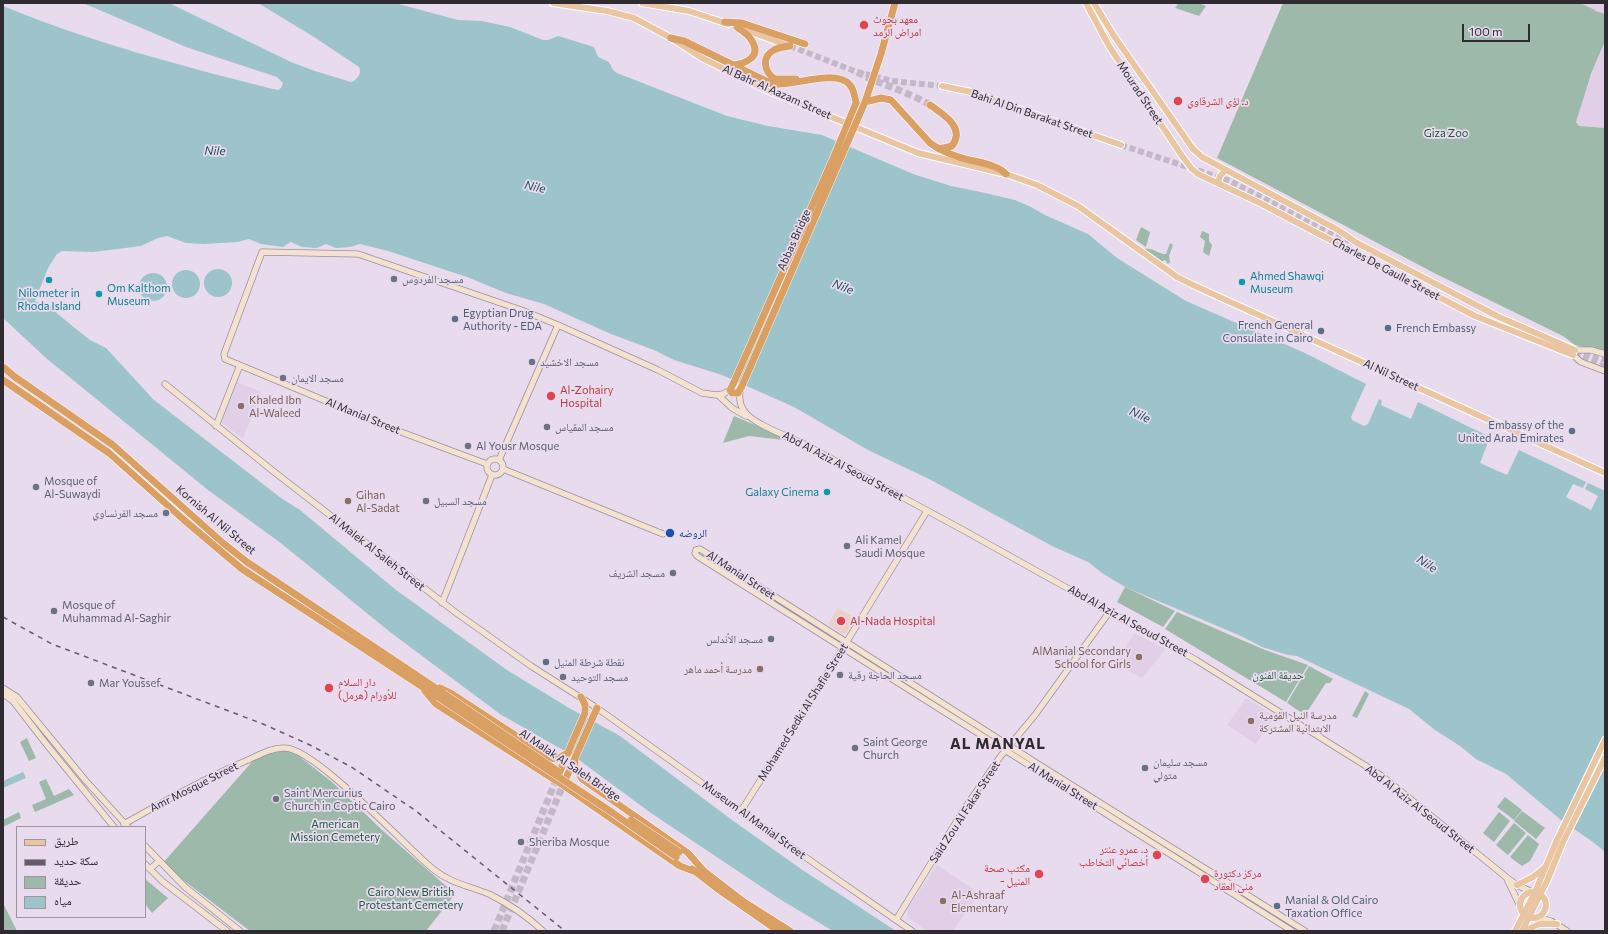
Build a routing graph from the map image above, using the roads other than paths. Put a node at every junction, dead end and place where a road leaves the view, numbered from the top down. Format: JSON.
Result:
{"nodes":[{"id":1,"x":553,"y":3,"type":"edge"},
{"id":2,"x":642,"y":3,"type":"edge"},
{"id":3,"x":895,"y":3,"type":"edge"},
{"id":4,"x":1086,"y":3,"type":"edge"},
{"id":5,"x":1094,"y":3,"type":"edge"},
{"id":6,"x":590,"y":6,"type":"edge"},
{"id":7,"x":725,"y":22,"type":"junction"},
{"id":8,"x":738,"y":27,"type":"junction"},
{"id":9,"x":671,"y":38,"type":"junction"},
{"id":10,"x":805,"y":44,"type":"dead end"},
{"id":11,"x":790,"y":46,"type":"joint"},
{"id":12,"x":732,"y":65,"type":"junction"},
{"id":13,"x":818,"y":79,"type":"junction"},
{"id":14,"x":942,"y":86,"type":"tunnel mouth"},
{"id":15,"x":865,"y":102,"type":"junction"},
{"id":16,"x":930,"y":106,"type":"tunnel mouth"},
{"id":17,"x":1121,"y":145,"type":"tunnel mouth"},
{"id":18,"x":939,"y":149,"type":"junction"},
{"id":19,"x":1193,"y":149,"type":"junction"},
{"id":20,"x":1182,"y":156,"type":"junction"},
{"id":21,"x":1210,"y":162,"type":"joint"},
{"id":22,"x":1225,"y":171,"type":"junction"},
{"id":23,"x":1006,"y":174,"type":"junction"},
{"id":24,"x":1203,"y":176,"type":"joint"},
{"id":25,"x":1218,"y":183,"type":"junction"},
{"id":26,"x":1177,"y":277,"type":"joint"},
{"id":27,"x":558,"y":325,"type":"junction"},
{"id":28,"x":1574,"y":352,"type":"junction"},
{"id":29,"x":1605,"y":354,"type":"edge"},
{"id":30,"x":240,"y":365,"type":"junction"},
{"id":31,"x":3,"y":368,"type":"edge"},
{"id":32,"x":1605,"y":371,"type":"edge"},
{"id":33,"x":3,"y":380,"type":"edge"},
{"id":34,"x":165,"y":384,"type":"dead end"},
{"id":35,"x":741,"y":389,"type":"junction"},
{"id":36,"x":730,"y":390,"type":"junction"},
{"id":37,"x":718,"y":395,"type":"junction"},
{"id":38,"x":749,"y":416,"type":"junction"},
{"id":39,"x":216,"y":426,"type":"junction"},
{"id":40,"x":498,"y":460,"type":"junction"},
{"id":41,"x":488,"y":464,"type":"junction"},
{"id":42,"x":503,"y":469,"type":"junction"},
{"id":43,"x":1605,"y":473,"type":"edge"},
{"id":44,"x":492,"y":475,"type":"junction"},
{"id":45,"x":927,"y":510,"type":"junction"},
{"id":46,"x":664,"y":534,"type":"dead end"},
{"id":47,"x":442,"y":603,"type":"junction"},
{"id":48,"x":1110,"y":611,"type":"junction"},
{"id":49,"x":844,"y":645,"type":"junction"},
{"id":50,"x":421,"y":683,"type":"junction"},
{"id":51,"x":3,"y":688,"type":"edge"},
{"id":52,"x":3,"y":694,"type":"edge"},
{"id":53,"x":581,"y":697,"type":"junction"},
{"id":54,"x":15,"y":699,"type":"junction"},
{"id":55,"x":585,"y":714,"type":"junction"},
{"id":56,"x":594,"y":714,"type":"junction"},
{"id":57,"x":1605,"y":740,"type":"edge"},
{"id":58,"x":1008,"y":748,"type":"junction"},
{"id":59,"x":539,"y":751,"type":"junction"},
{"id":60,"x":565,"y":754,"type":"junction"},
{"id":61,"x":1605,"y":758,"type":"edge"},
{"id":62,"x":530,"y":763,"type":"junction"},
{"id":63,"x":574,"y":768,"type":"junction"},
{"id":64,"x":556,"y":780,"type":"junction"},
{"id":65,"x":86,"y":781,"type":"junction"},
{"id":66,"x":563,"y":785,"type":"junction"},
{"id":67,"x":80,"y":786,"type":"junction"},
{"id":68,"x":596,"y":789,"type":"junction"},
{"id":69,"x":588,"y":802,"type":"junction"},
{"id":70,"x":741,"y":811,"type":"junction"},
{"id":71,"x":126,"y":825,"type":"edge"},
{"id":72,"x":113,"y":826,"type":"edge"},
{"id":73,"x":1560,"y":841,"type":"junction"},
{"id":74,"x":146,"y":847,"type":"edge"},
{"id":75,"x":158,"y":861,"type":"junction"},
{"id":76,"x":146,"y":865,"type":"edge"},
{"id":77,"x":1546,"y":866,"type":"junction"},
{"id":78,"x":150,"y":869,"type":"junction"},
{"id":79,"x":700,"y":871,"type":"junction"},
{"id":80,"x":1506,"y":877,"type":"junction"},
{"id":81,"x":1517,"y":885,"type":"junction"},
{"id":82,"x":1536,"y":893,"type":"junction"},
{"id":83,"x":1520,"y":906,"type":"junction"},
{"id":84,"x":1526,"y":916,"type":"junction"},
{"id":85,"x":1538,"y":917,"type":"junction"},
{"id":86,"x":896,"y":920,"type":"junction"},
{"id":87,"x":1556,"y":924,"type":"junction"},
{"id":88,"x":227,"y":931,"type":"edge"},
{"id":89,"x":240,"y":931,"type":"edge"},
{"id":90,"x":543,"y":931,"type":"edge"},
{"id":91,"x":778,"y":931,"type":"edge"},
{"id":92,"x":790,"y":931,"type":"edge"},
{"id":93,"x":912,"y":931,"type":"edge"},
{"id":94,"x":1292,"y":931,"type":"edge"},
{"id":95,"x":1305,"y":931,"type":"edge"},
{"id":96,"x":1515,"y":931,"type":"edge"},
{"id":97,"x":1522,"y":931,"type":"edge"},
{"id":98,"x":1525,"y":931,"type":"edge"},
{"id":99,"x":1567,"y":931,"type":"edge"}],
"edges":[{"from":1,"to":6,"type":"main road","name":"Al Bahr Al Aazam Street"},
{"from":2,"to":7,"type":"main road"},
{"from":3,"to":15,"type":"highway","name":"Abbas Bridge"},
{"from":4,"to":20,"type":"main road","name":"Mourad Street"},
{"from":5,"to":19,"type":"main road","name":"Mourad Street"},
{"from":6,"to":9,"type":"main road","name":"Al Bahr Al Aazam Street"},
{"from":7,"to":8,"type":"main road"},
{"from":7,"to":10,"type":"highway"},
{"from":8,"to":11,"type":"main road"},
{"from":8,"to":12,"type":"highway"},
{"from":9,"to":12,"type":"highway"},
{"from":9,"to":23,"type":"main road","name":"Al Bahr Al Aazam Street"},
{"from":11,"to":13,"type":"highway"},
{"from":12,"to":13,"type":"highway"},
{"from":13,"to":36,"type":"highway","name":"Abbas Bridge","bridge":true},
{"from":14,"to":17,"type":"main road","name":"Bahi Al Din Barakat Street"},
{"from":15,"to":18,"type":"highway"},
{"from":15,"to":35,"type":"highway","name":"Abbas Bridge","bridge":true},
{"from":16,"to":18,"type":"highway"},
{"from":18,"to":23,"type":"highway"},
{"from":19,"to":20,"type":"main road"},
{"from":19,"to":21,"type":"main road","name":"Mourad Street"},
{"from":20,"to":24,"type":"main road","name":"Mourad Street"},
{"from":21,"to":22,"type":"main road","name":"Charles De Gaulle Street"},
{"from":22,"to":25,"type":"main road"},
{"from":22,"to":28,"type":"main road","name":"Charles De Gaulle Street"},
{"from":23,"to":26,"type":"main road","name":"Al Bahr Al Aazam Street"},
{"from":24,"to":25,"type":"main road","name":"Charles De Gaulle Street"},
{"from":25,"to":28,"type":"main road","name":"Charles De Gaulle Street"},
{"from":26,"to":43,"type":"main road","name":"Al Nil Street"},
{"from":27,"to":30,"type":"street","name":"Al Manial Street"},
{"from":27,"to":37,"type":"street"},
{"from":27,"to":40,"type":"street"},
{"from":28,"to":29,"type":"street"},
{"from":28,"to":32,"type":"street"},
{"from":30,"to":39,"type":"street"},
{"from":30,"to":41,"type":"street","name":"Al Manial Street"},
{"from":31,"to":50,"type":"highway","name":"Kornish Al Nil Street"},
{"from":33,"to":50,"type":"highway","name":"Kornish Al Nil Street"},
{"from":34,"to":39,"type":"street","name":"Al Malek Al Saleh Street"},
{"from":35,"to":36,"type":"highway"},
{"from":35,"to":38,"type":"street"},
{"from":36,"to":37,"type":"street"},
{"from":37,"to":38,"type":"street","name":"Abd Al Aziz Al Seoud Street"},
{"from":38,"to":45,"type":"street","name":"Abd Al Aziz Al Seoud Street"},
{"from":39,"to":47,"type":"street","name":"Al Malek Al Saleh Street"},
{"from":40,"to":41,"type":"street"},
{"from":40,"to":42,"type":"street"},
{"from":41,"to":44,"type":"street"},
{"from":42,"to":44,"type":"street"},
{"from":42,"to":46,"type":"street"},
{"from":44,"to":47,"type":"street"},
{"from":45,"to":48,"type":"street","name":"Abd Al Aziz Al Seoud Street"},
{"from":45,"to":49,"type":"street","name":"Mohamed Sedki Al Shafie Street"},
{"from":47,"to":53,"type":"street","name":"Al Malek Al Saleh Street"},
{"from":48,"to":58,"type":"street","name":"Said Zou Al Fakar Street"},
{"from":48,"to":80,"type":"street","name":"Abd Al Aziz Al Seoud Street"},
{"from":49,"to":49,"type":"street","name":"Al Manial Street"},
{"from":49,"to":58,"type":"street","name":"Al Manial Street"},
{"from":49,"to":70,"type":"street","name":"Mohamed Sedki Al Shafie Street"},
{"from":50,"to":59,"type":"highway"},
{"from":50,"to":62,"type":"highway"},
{"from":50,"to":79,"type":"highway","name":"Al Malak Al Saleh Bridge","bridge":true},
{"from":51,"to":54,"type":"street"},
{"from":52,"to":54,"type":"street"},
{"from":53,"to":55,"type":"highway"},
{"from":53,"to":56,"type":"street","name":"Al Malek Al Saleh Street"},
{"from":54,"to":65,"type":"street"},
{"from":54,"to":67,"type":"street"},
{"from":55,"to":56,"type":"highway"},
{"from":55,"to":60,"type":"highway"},
{"from":56,"to":63,"type":"highway"},
{"from":56,"to":70,"type":"street","name":"Museum Al Manial Street"},
{"from":57,"to":73,"type":"main road"},
{"from":58,"to":86,"type":"street","name":"Said Zou Al Fakar Street"},
{"from":58,"to":94,"type":"street","name":"Al Manial Street"},
{"from":58,"to":95,"type":"street","name":"Al Manial Street"},
{"from":59,"to":60,"type":"highway"},
{"from":59,"to":62,"type":"highway"},
{"from":60,"to":64,"type":"highway"},
{"from":61,"to":73,"type":"main road"},
{"from":62,"to":64,"type":"highway"},
{"from":63,"to":66,"type":"highway"},
{"from":63,"to":68,"type":"highway"},
{"from":64,"to":66,"type":"highway"},
{"from":65,"to":67,"type":"street"},
{"from":65,"to":71,"type":"street"},
{"from":66,"to":69,"type":"highway"},
{"from":67,"to":72,"type":"street"},
{"from":68,"to":69,"type":"highway"},
{"from":68,"to":79,"type":"highway"},
{"from":69,"to":79,"type":"highway"},
{"from":70,"to":86,"type":"street","name":"Museum Al Manial Street"},
{"from":71,"to":90,"type":"street","name":"Amr Mosque Street"},
{"from":73,"to":77,"type":"main road"},
{"from":73,"to":82,"type":"main road"},
{"from":74,"to":75,"type":"street"},
{"from":75,"to":78,"type":"street"},
{"from":75,"to":89,"type":"street"},
{"from":76,"to":78,"type":"street"},
{"from":77,"to":81,"type":"main road"},
{"from":77,"to":82,"type":"main road"},
{"from":78,"to":88,"type":"street"},
{"from":79,"to":91,"type":"highway"},
{"from":79,"to":92,"type":"highway"},
{"from":80,"to":81,"type":"street","name":"Abd Al Aziz Al Seoud Street"},
{"from":80,"to":83,"type":"street","name":"Abd Al Aziz Al Seoud Street"},
{"from":81,"to":82,"type":"street","name":"Abd Al Aziz Al Seoud Street"},
{"from":82,"to":83,"type":"main road"},
{"from":82,"to":84,"type":"main road"},
{"from":82,"to":85,"type":"main road"},
{"from":83,"to":84,"type":"main road"},
{"from":84,"to":85,"type":"main road"},
{"from":84,"to":96,"type":"main road"},
{"from":84,"to":97,"type":"main road"},
{"from":85,"to":87,"type":"street"},
{"from":86,"to":93,"type":"street","name":"Museum Al Manial Street"},
{"from":87,"to":98,"type":"main road"},
{"from":87,"to":99,"type":"street"}]}
